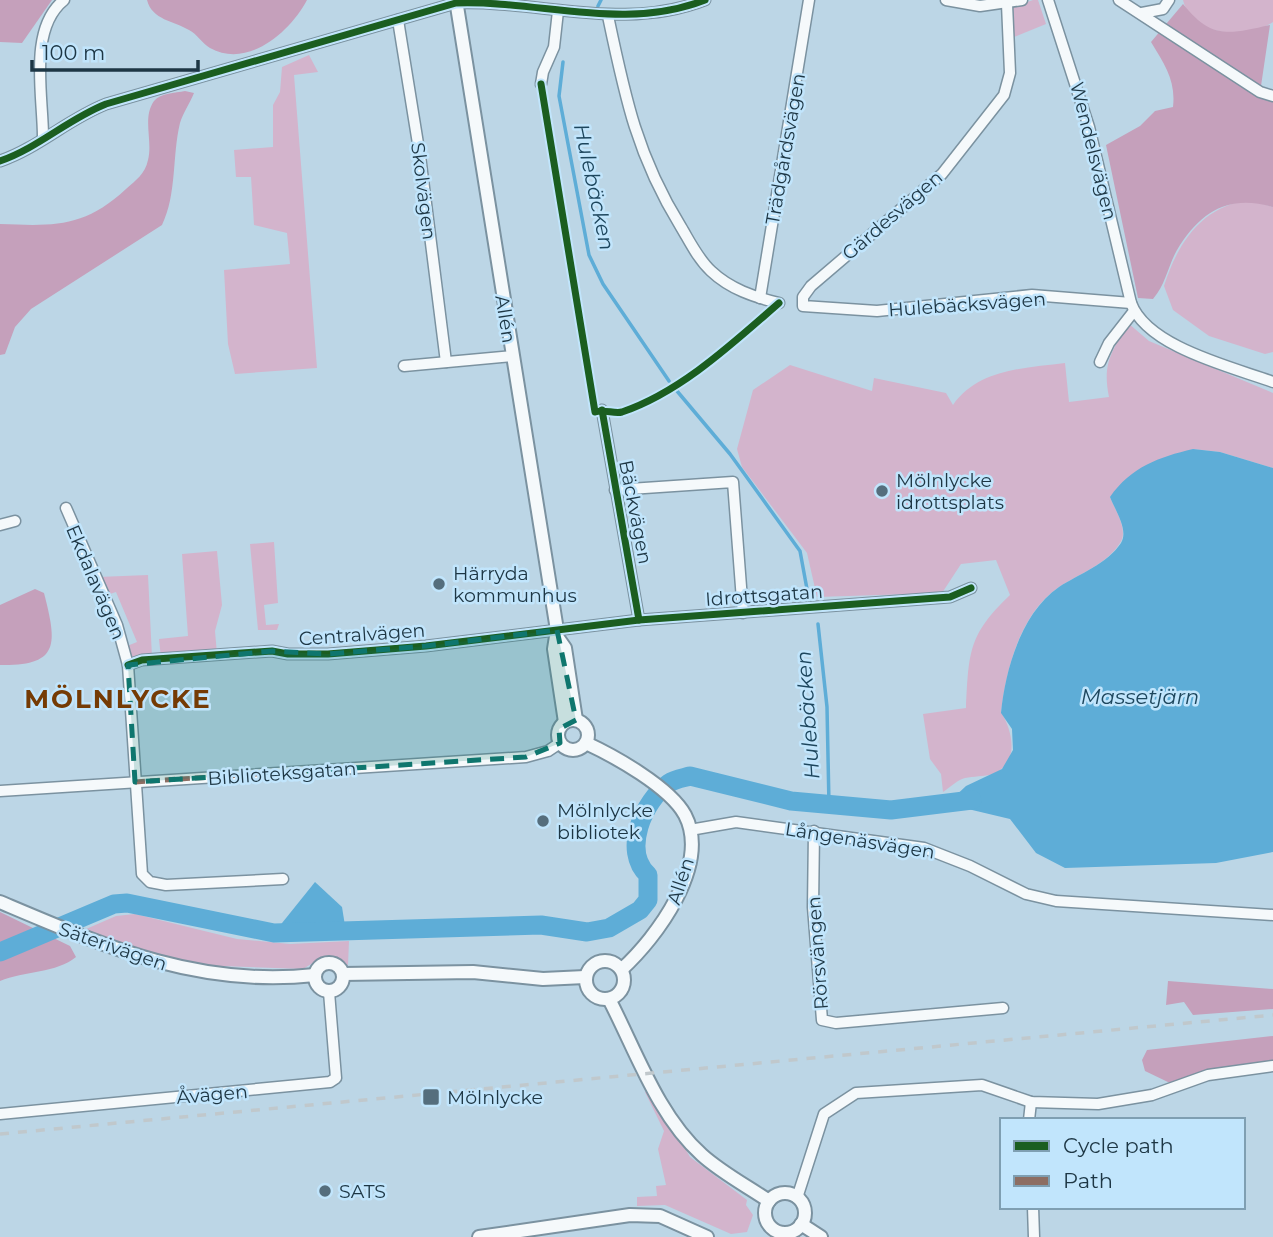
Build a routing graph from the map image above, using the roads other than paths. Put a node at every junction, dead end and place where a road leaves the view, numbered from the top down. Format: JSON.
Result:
{"nodes":[{"id":1,"x":64,"y":0,"type":"edge"},
{"id":2,"x":705,"y":0,"type":"edge"},
{"id":3,"x":809,"y":0,"type":"edge"},
{"id":4,"x":946,"y":0,"type":"edge"},
{"id":5,"x":1022,"y":0,"type":"edge"},
{"id":6,"x":1048,"y":0,"type":"edge"},
{"id":7,"x":1119,"y":0,"type":"edge"},
{"id":8,"x":1169,"y":0,"type":"edge"},
{"id":9,"x":456,"y":2,"type":"edge"},
{"id":10,"x":1007,"y":4,"type":"junction"},
{"id":11,"x":558,"y":11,"type":"junction"},
{"id":12,"x":1142,"y":13,"type":"junction"},
{"id":13,"x":608,"y":16,"type":"junction"},
{"id":14,"x":398,"y":20,"type":"junction"},
{"id":15,"x":541,"y":83,"type":"dead end"},
{"id":16,"x":1273,"y":96,"type":"edge"},
{"id":17,"x":43,"y":137,"type":"junction"},
{"id":18,"x":0,"y":161,"type":"edge"},
{"id":19,"x":760,"y":298,"type":"junction"},
{"id":20,"x":779,"y":303,"type":"dead end"},
{"id":21,"x":803,"y":306,"type":"joint"},
{"id":22,"x":1133,"y":307,"type":"junction"},
{"id":23,"x":512,"y":356,"type":"junction"},
{"id":24,"x":446,"y":362,"type":"junction"},
{"id":25,"x":1100,"y":362,"type":"dead end"},
{"id":26,"x":404,"y":366,"type":"dead end"},
{"id":27,"x":1273,"y":383,"type":"edge"},
{"id":28,"x":602,"y":410,"type":"dead end"},
{"id":29,"x":615,"y":490,"type":"junction"},
{"id":30,"x":66,"y":508,"type":"dead end"},
{"id":31,"x":15,"y":521,"type":"dead end"},
{"id":32,"x":0,"y":525,"type":"edge"},
{"id":33,"x":971,"y":588,"type":"dead end"},
{"id":34,"x":743,"y":613,"type":"junction"},
{"id":35,"x":639,"y":620,"type":"junction"},
{"id":36,"x":557,"y":634,"type":"junction"},
{"id":37,"x":128,"y":665,"type":"junction"},
{"id":38,"x":570,"y":721,"type":"junction"},
{"id":39,"x":560,"y":743,"type":"junction"},
{"id":40,"x":586,"y":744,"type":"junction"},
{"id":41,"x":135,"y":782,"type":"junction"},
{"id":42,"x":0,"y":791,"type":"edge"},
{"id":43,"x":690,"y":830,"type":"junction"},
{"id":44,"x":814,"y":831,"type":"junction"},
{"id":45,"x":283,"y":879,"type":"dead end"},
{"id":46,"x":0,"y":902,"type":"edge"},
{"id":47,"x":1273,"y":915,"type":"edge"},
{"id":48,"x":622,"y":969,"type":"junction"},
{"id":49,"x":343,"y":974,"type":"junction"},
{"id":50,"x":315,"y":975,"type":"junction"},
{"id":51,"x":586,"y":977,"type":"junction"},
{"id":52,"x":329,"y":992,"type":"junction"},
{"id":53,"x":609,"y":999,"type":"junction"},
{"id":54,"x":1003,"y":1008,"type":"dead end"},
{"id":55,"x":1273,"y":1066,"type":"edge"},
{"id":56,"x":1031,"y":1102,"type":"junction"},
{"id":57,"x":0,"y":1114,"type":"edge"},
{"id":58,"x":1030,"y":1118,"type":"edge"},
{"id":59,"x":797,"y":1198,"type":"junction"},
{"id":60,"x":769,"y":1201,"type":"junction"},
{"id":61,"x":1032,"y":1209,"type":"edge"},
{"id":62,"x":801,"y":1224,"type":"junction"},
{"id":63,"x":769,"y":1233,"type":"edge"},
{"id":64,"x":503,"y":1235,"type":"edge"},
{"id":65,"x":479,"y":1237,"type":"edge"},
{"id":66,"x":707,"y":1237,"type":"edge"},
{"id":67,"x":821,"y":1237,"type":"edge"},
{"id":68,"x":1034,"y":1237,"type":"edge"}],
"edges":[{"from":1,"to":17,"type":"street"},
{"from":2,"to":13,"type":"street"},
{"from":3,"to":19,"type":"street","name":"Trädgårdsvägen"},
{"from":4,"to":10,"type":"street"},
{"from":5,"to":10,"type":"street"},
{"from":6,"to":22,"type":"street","name":"Wendelsvägen"},
{"from":7,"to":12,"type":"street"},
{"from":8,"to":12,"type":"street"},
{"from":9,"to":11,"type":"street"},
{"from":9,"to":14,"type":"street"},
{"from":9,"to":23,"type":"street","name":"Allén"},
{"from":10,"to":21,"type":"street","name":"Gärdesvägen"},
{"from":11,"to":13,"type":"street"},
{"from":11,"to":15,"type":"street"},
{"from":12,"to":16,"type":"street"},
{"from":13,"to":19,"type":"street"},
{"from":14,"to":17,"type":"street"},
{"from":14,"to":24,"type":"street","name":"Skolvägen"},
{"from":17,"to":18,"type":"street"},
{"from":19,"to":20,"type":"street"},
{"from":21,"to":22,"type":"street","name":"Hulebäcksvägen"},
{"from":22,"to":25,"type":"street"},
{"from":22,"to":27,"type":"street"},
{"from":23,"to":24,"type":"street"},
{"from":23,"to":36,"type":"street","name":"Allén"},
{"from":24,"to":26,"type":"street"},
{"from":28,"to":29,"type":"street","name":"Bäckvägen"},
{"from":29,"to":34,"type":"street"},
{"from":29,"to":35,"type":"street","name":"Bäckvägen"},
{"from":30,"to":37,"type":"street","name":"Ekdalavägen"},
{"from":31,"to":32,"type":"street"},
{"from":33,"to":34,"type":"street","name":"Idrottsgatan"},
{"from":34,"to":35,"type":"street","name":"Idrottsgatan"},
{"from":35,"to":36,"type":"street","name":"Idrottsgatan"},
{"from":36,"to":37,"type":"street","name":"Centralvägen"},
{"from":36,"to":38,"type":"street","name":"Allén"},
{"from":37,"to":41,"type":"street","name":"Ekdalavägen"},
{"from":38,"to":39,"type":"street"},
{"from":38,"to":40,"type":"street"},
{"from":39,"to":40,"type":"street"},
{"from":39,"to":41,"type":"street","name":"Biblioteksgatan"},
{"from":40,"to":43,"type":"street","name":"Allén"},
{"from":41,"to":42,"type":"street","name":"Biblioteksgatan"},
{"from":41,"to":45,"type":"street","name":"Ekdalavägen"},
{"from":43,"to":44,"type":"street","name":"Långenäsvägen"},
{"from":43,"to":48,"type":"street","name":"Allén"},
{"from":44,"to":47,"type":"street","name":"Långenäsvägen"},
{"from":44,"to":54,"type":"street","name":"Rörsvängen"},
{"from":46,"to":50,"type":"street","name":"Säterivägen"},
{"from":48,"to":51,"type":"street"},
{"from":48,"to":53,"type":"street"},
{"from":49,"to":50,"type":"street"},
{"from":49,"to":51,"type":"street"},
{"from":49,"to":52,"type":"street"},
{"from":50,"to":52,"type":"street"},
{"from":51,"to":53,"type":"street"},
{"from":52,"to":57,"type":"street","name":"Åvägen"},
{"from":53,"to":60,"type":"street"},
{"from":55,"to":56,"type":"street"},
{"from":56,"to":58,"type":"street"},
{"from":56,"to":59,"type":"street"},
{"from":59,"to":60,"type":"street"},
{"from":59,"to":62,"type":"street"},
{"from":60,"to":63,"type":"street"},
{"from":61,"to":68,"type":"street"},
{"from":62,"to":63,"type":"street"},
{"from":62,"to":67,"type":"street"},
{"from":64,"to":65,"type":"street"},
{"from":64,"to":66,"type":"street"}]}
